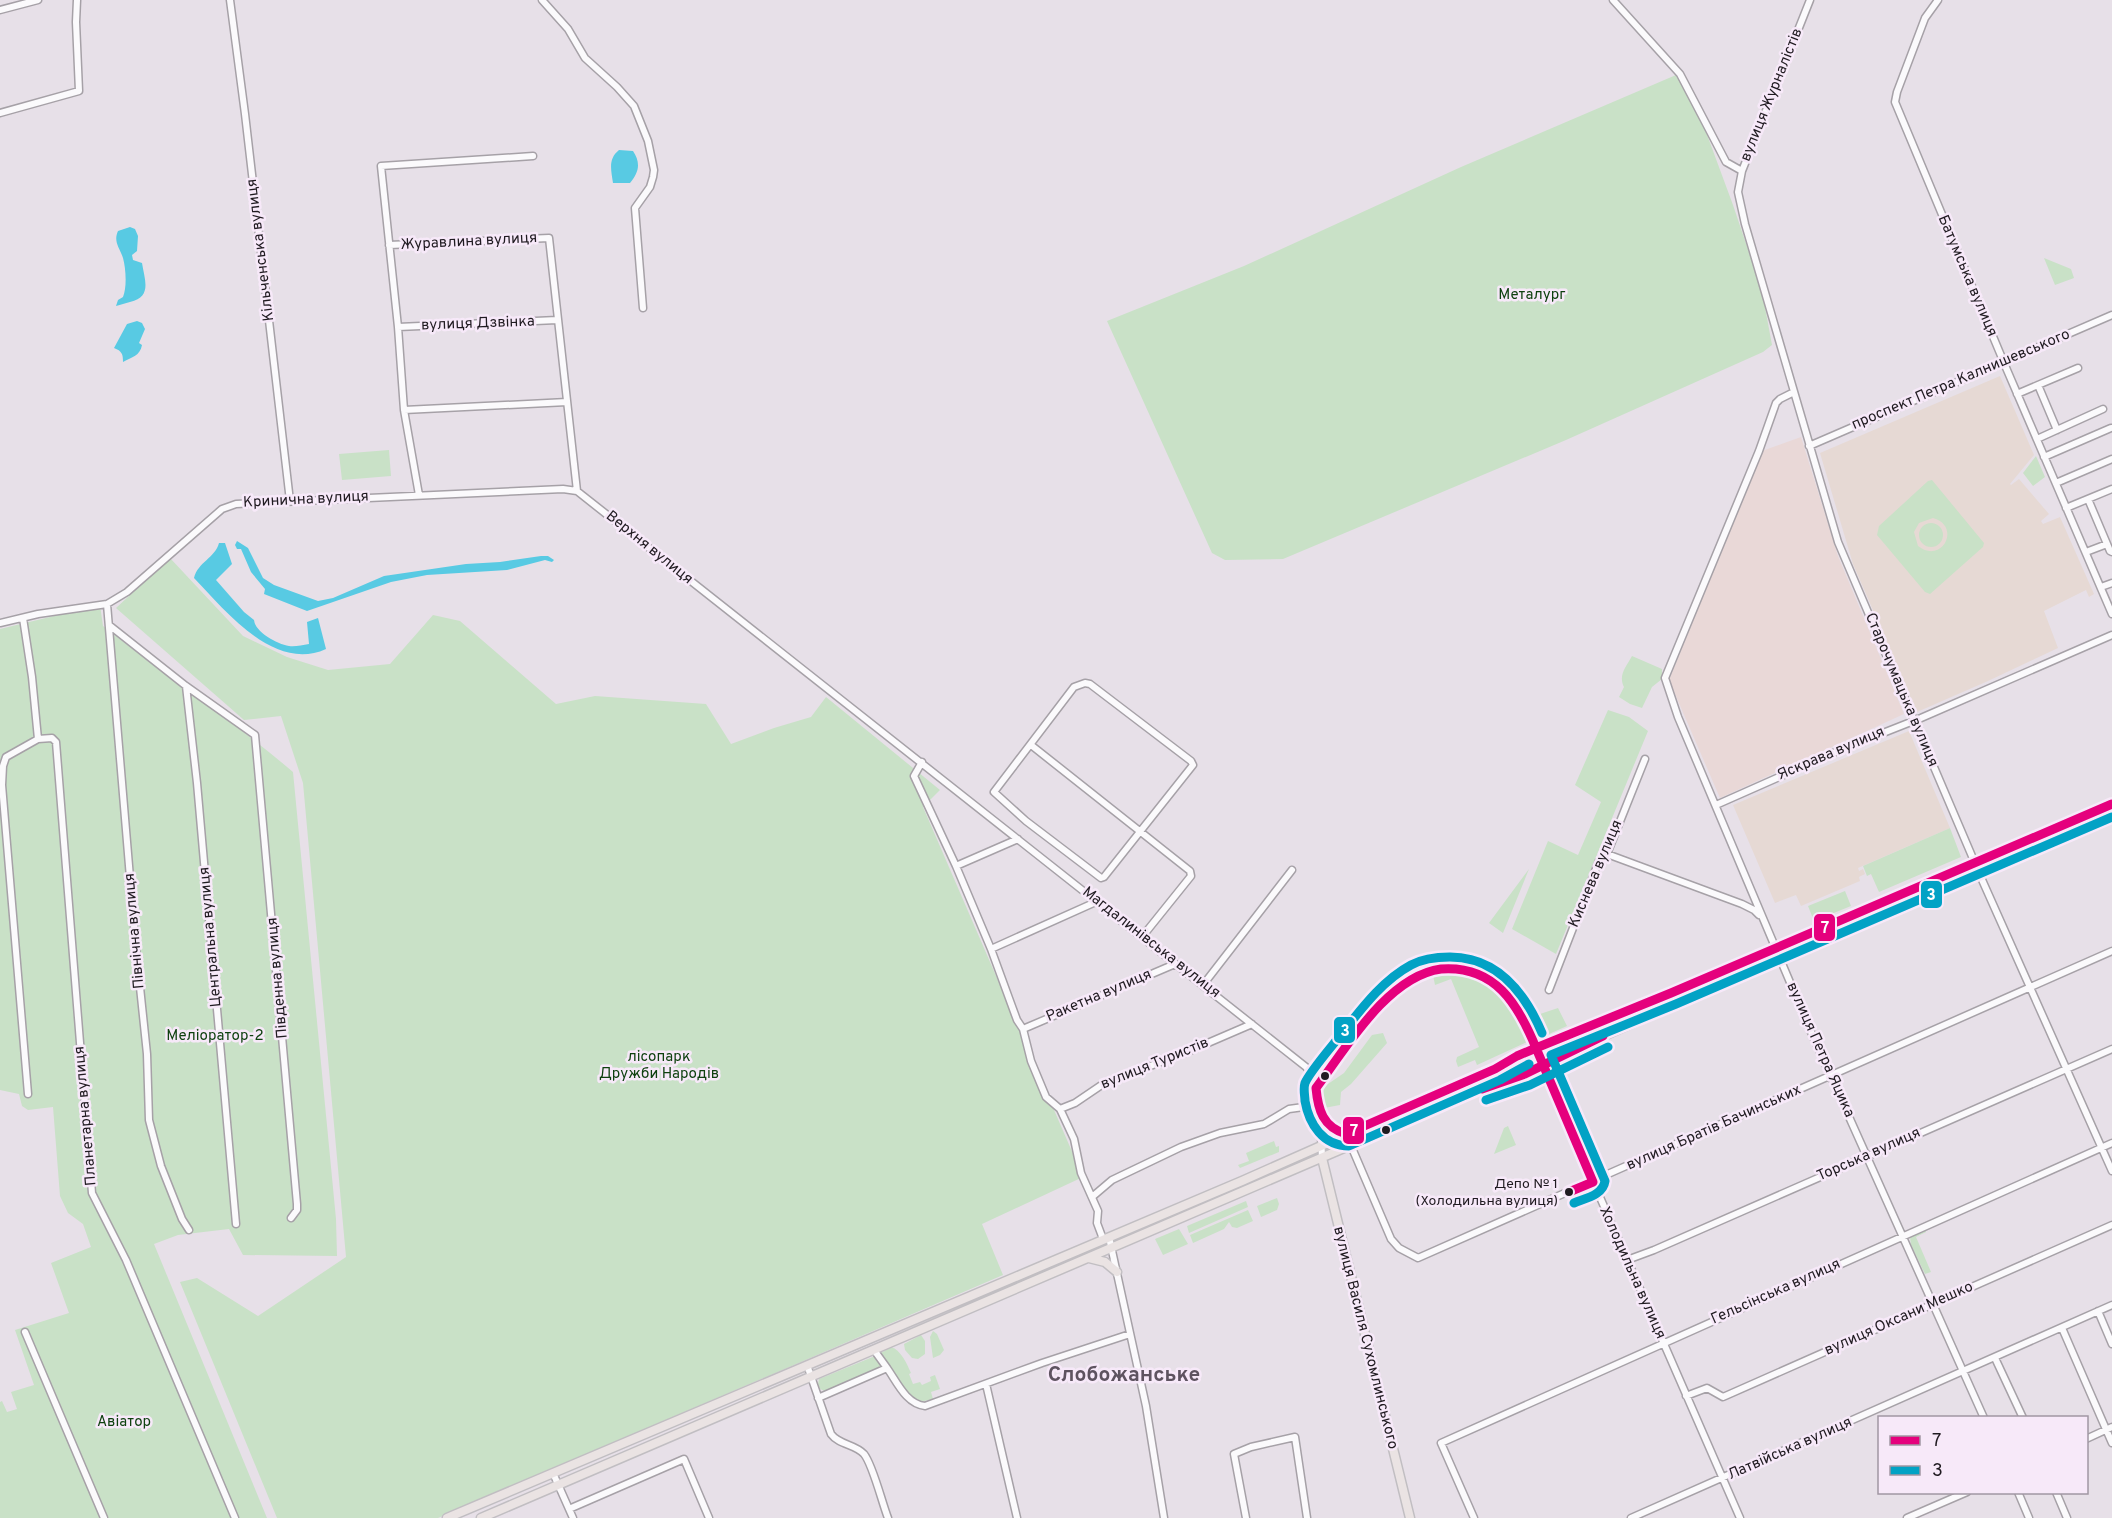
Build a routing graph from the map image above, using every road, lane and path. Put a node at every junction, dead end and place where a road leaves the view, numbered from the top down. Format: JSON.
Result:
{"nodes":[{"id":1,"x":38,"y":0,"type":"edge"},
{"id":2,"x":77,"y":0,"type":"edge"},
{"id":3,"x":230,"y":0,"type":"edge"},
{"id":4,"x":542,"y":0,"type":"edge"},
{"id":5,"x":1612,"y":0,"type":"edge"},
{"id":6,"x":1810,"y":0,"type":"edge"},
{"id":7,"x":1938,"y":0,"type":"edge"},
{"id":8,"x":0,"y":10,"type":"edge"},
{"id":9,"x":0,"y":113,"type":"edge"},
{"id":10,"x":533,"y":156,"type":"dead end"},
{"id":11,"x":1742,"y":171,"type":"junction"},
{"id":12,"x":1738,"y":192,"type":"joint"},
{"id":13,"x":389,"y":245,"type":"junction"},
{"id":14,"x":643,"y":308,"type":"dead end"},
{"id":15,"x":2112,"y":315,"type":"edge"},
{"id":16,"x":557,"y":320,"type":"junction"},
{"id":17,"x":398,"y":327,"type":"junction"},
{"id":18,"x":2003,"y":362,"type":"junction"},
{"id":19,"x":2078,"y":368,"type":"dead end"},
{"id":20,"x":2038,"y":385,"type":"junction"},
{"id":21,"x":1794,"y":392,"type":"junction"},
{"id":22,"x":2017,"y":394,"type":"junction"},
{"id":23,"x":567,"y":402,"type":"junction"},
{"id":24,"x":2103,"y":409,"type":"dead end"},
{"id":25,"x":405,"y":410,"type":"junction"},
{"id":26,"x":2110,"y":428,"type":"edge"},
{"id":27,"x":2057,"y":430,"type":"junction"},
{"id":28,"x":2037,"y":439,"type":"junction"},
{"id":29,"x":1809,"y":446,"type":"junction"},
{"id":30,"x":2044,"y":457,"type":"junction"},
{"id":31,"x":2112,"y":459,"type":"edge"},
{"id":32,"x":2056,"y":483,"type":"junction"},
{"id":33,"x":2112,"y":489,"type":"edge"},
{"id":34,"x":577,"y":491,"type":"junction"},
{"id":35,"x":419,"y":495,"type":"junction"},
{"id":36,"x":2088,"y":499,"type":"junction"},
{"id":37,"x":290,"y":501,"type":"junction"},
{"id":38,"x":2066,"y":508,"type":"junction"},
{"id":39,"x":2107,"y":544,"type":"junction"},
{"id":40,"x":2111,"y":551,"type":"edge"},
{"id":41,"x":2086,"y":552,"type":"junction"},
{"id":42,"x":2112,"y":583,"type":"edge"},
{"id":43,"x":2101,"y":587,"type":"junction"},
{"id":44,"x":107,"y":604,"type":"junction"},
{"id":45,"x":2112,"y":614,"type":"edge"},
{"id":46,"x":23,"y":618,"type":"junction"},
{"id":47,"x":0,"y":622,"type":"edge"},
{"id":48,"x":109,"y":625,"type":"junction"},
{"id":49,"x":2112,"y":635,"type":"edge"},
{"id":50,"x":186,"y":686,"type":"junction"},
{"id":51,"x":1914,"y":720,"type":"junction"},
{"id":52,"x":38,"y":739,"type":"junction"},
{"id":53,"x":1031,"y":745,"type":"junction"},
{"id":54,"x":1645,"y":759,"type":"dead end"},
{"id":55,"x":922,"y":762,"type":"junction"},
{"id":56,"x":2112,"y":804,"type":"edge"},
{"id":57,"x":1716,"y":805,"type":"junction"},
{"id":58,"x":2112,"y":816,"type":"edge"},
{"id":59,"x":1139,"y":831,"type":"junction"},
{"id":60,"x":1018,"y":839,"type":"junction"},
{"id":61,"x":1607,"y":854,"type":"junction"},
{"id":62,"x":1975,"y":863,"type":"junction"},
{"id":63,"x":956,"y":866,"type":"junction"},
{"id":64,"x":1292,"y":870,"type":"dead end"},
{"id":65,"x":1979,"y":873,"type":"junction"},
{"id":66,"x":1098,"y":901,"type":"junction"},
{"id":67,"x":1762,"y":917,"type":"junction"},
{"id":68,"x":1142,"y":937,"type":"junction"},
{"id":69,"x":991,"y":949,"type":"junction"},
{"id":70,"x":1775,"y":949,"type":"junction"},
{"id":71,"x":2112,"y":951,"type":"edge"},
{"id":72,"x":1779,"y":958,"type":"junction"},
{"id":73,"x":1175,"y":964,"type":"junction"},
{"id":74,"x":1203,"y":985,"type":"junction"},
{"id":75,"x":2030,"y":989,"type":"junction"},
{"id":76,"x":1549,"y":990,"type":"dead end"},
{"id":77,"x":1252,"y":1024,"type":"junction"},
{"id":78,"x":1023,"y":1029,"type":"junction"},
{"id":79,"x":2112,"y":1049,"type":"edge"},
{"id":80,"x":2067,"y":1069,"type":"junction"},
{"id":81,"x":1831,"y":1077,"type":"junction"},
{"id":82,"x":1316,"y":1088,"type":"junction"},
{"id":83,"x":28,"y":1094,"type":"dead end"},
{"id":84,"x":1318,"y":1108,"type":"junction"},
{"id":85,"x":1060,"y":1109,"type":"junction"},
{"id":86,"x":1346,"y":1134,"type":"junction"},
{"id":87,"x":2112,"y":1143,"type":"edge"},
{"id":88,"x":1351,"y":1145,"type":"junction"},
{"id":89,"x":1322,"y":1146,"type":"junction"},
{"id":90,"x":2102,"y":1148,"type":"junction"},
{"id":91,"x":1867,"y":1155,"type":"junction"},
{"id":92,"x":1322,"y":1158,"type":"junction"},
{"id":93,"x":2112,"y":1171,"type":"edge"},
{"id":94,"x":1593,"y":1182,"type":"junction"},
{"id":95,"x":1092,"y":1197,"type":"junction"},
{"id":96,"x":291,"y":1218,"type":"dead end"},
{"id":97,"x":236,"y":1224,"type":"dead end"},
{"id":98,"x":2112,"y":1225,"type":"edge"},
{"id":99,"x":189,"y":1230,"type":"dead end"},
{"id":100,"x":1903,"y":1235,"type":"junction"},
{"id":101,"x":1106,"y":1238,"type":"junction"},
{"id":102,"x":1112,"y":1248,"type":"junction"},
{"id":103,"x":1088,"y":1258,"type":"junction"},
{"id":104,"x":1627,"y":1260,"type":"junction"},
{"id":105,"x":1117,"y":1272,"type":"junction"},
{"id":106,"x":1933,"y":1305,"type":"junction"},
{"id":107,"x":2112,"y":1305,"type":"edge"},
{"id":108,"x":2098,"y":1311,"type":"junction"},
{"id":109,"x":2062,"y":1328,"type":"junction"},
{"id":110,"x":25,"y":1332,"type":"dead end"},
{"id":111,"x":1130,"y":1334,"type":"junction"},
{"id":112,"x":1663,"y":1343,"type":"junction"},
{"id":113,"x":2112,"y":1344,"type":"edge"},
{"id":114,"x":874,"y":1350,"type":"junction"},
{"id":115,"x":1995,"y":1358,"type":"junction"},
{"id":116,"x":807,"y":1365,"type":"junction"},
{"id":117,"x":887,"y":1368,"type":"junction"},
{"id":118,"x":1963,"y":1372,"type":"junction"},
{"id":119,"x":812,"y":1376,"type":"junction"},
{"id":120,"x":986,"y":1384,"type":"junction"},
{"id":121,"x":1686,"y":1396,"type":"junction"},
{"id":122,"x":819,"y":1398,"type":"junction"},
{"id":123,"x":1983,"y":1416,"type":"edge"},
{"id":124,"x":2022,"y":1416,"type":"edge"},
{"id":125,"x":2109,"y":1429,"type":"edge"},
{"id":126,"x":2088,"y":1438,"type":"edge"},
{"id":127,"x":2112,"y":1443,"type":"edge"},
{"id":128,"x":553,"y":1473,"type":"junction"},
{"id":129,"x":1723,"y":1479,"type":"junction"},
{"id":130,"x":558,"y":1484,"type":"junction"},
{"id":131,"x":1962,"y":1494,"type":"edge"},
{"id":132,"x":2019,"y":1494,"type":"edge"},
{"id":133,"x":2057,"y":1494,"type":"edge"},
{"id":134,"x":569,"y":1509,"type":"junction"},
{"id":135,"x":104,"y":1518,"type":"edge"},
{"id":136,"x":235,"y":1518,"type":"edge"},
{"id":137,"x":447,"y":1518,"type":"edge"},
{"id":138,"x":481,"y":1518,"type":"edge"},
{"id":139,"x":573,"y":1518,"type":"edge"},
{"id":140,"x":710,"y":1518,"type":"edge"},
{"id":141,"x":888,"y":1518,"type":"edge"},
{"id":142,"x":1016,"y":1518,"type":"edge"},
{"id":143,"x":1164,"y":1518,"type":"edge"},
{"id":144,"x":1246,"y":1518,"type":"edge"},
{"id":145,"x":1307,"y":1518,"type":"edge"},
{"id":146,"x":1410,"y":1518,"type":"edge"},
{"id":147,"x":1474,"y":1518,"type":"edge"},
{"id":148,"x":1632,"y":1518,"type":"edge"},
{"id":149,"x":1740,"y":1518,"type":"edge"},
{"id":150,"x":1907,"y":1518,"type":"edge"},
{"id":151,"x":2029,"y":1518,"type":"edge"},
{"id":152,"x":2067,"y":1518,"type":"edge"}],
"edges":[{"from":1,"to":8,"type":"street"},
{"from":2,"to":9,"type":"street"},
{"from":3,"to":37,"type":"street","name":"Кільченська вулиця"},
{"from":4,"to":14,"type":"street"},
{"from":5,"to":11,"type":"street"},
{"from":6,"to":11,"type":"street","name":"вулиця Журналістів"},
{"from":7,"to":18,"type":"street","name":"Батумська вулиця"},
{"from":10,"to":13,"type":"street"},
{"from":11,"to":12,"type":"street","name":"вулиця Журналістів"},
{"from":12,"to":21,"type":"street","name":"Старочумацька вулиця"},
{"from":13,"to":16,"type":"street","name":"Журавлина вулиця"},
{"from":13,"to":17,"type":"street"},
{"from":15,"to":18,"type":"street","name":"проспект Петра Калнишевського"},
{"from":16,"to":17,"type":"street","name":"вулиця Дзвінка"},
{"from":16,"to":23,"type":"street"},
{"from":17,"to":25,"type":"street"},
{"from":18,"to":22,"type":"street","name":"Батумська вулиця"},
{"from":18,"to":29,"type":"street","name":"проспект Петра Калнишевського"},
{"from":19,"to":20,"type":"street"},
{"from":20,"to":22,"type":"street"},
{"from":20,"to":27,"type":"street"},
{"from":21,"to":29,"type":"street","name":"Старочумацька вулиця"},
{"from":21,"to":57,"type":"street","name":"вулиця Петра Яцика"},
{"from":22,"to":28,"type":"street","name":"Батумська вулиця"},
{"from":23,"to":25,"type":"street"},
{"from":23,"to":34,"type":"street"},
{"from":24,"to":27,"type":"street"},
{"from":25,"to":35,"type":"street"},
{"from":26,"to":30,"type":"street"},
{"from":27,"to":28,"type":"street"},
{"from":28,"to":30,"type":"street","name":"Батумська вулиця"},
{"from":29,"to":51,"type":"street","name":"Старочумацька вулиця"},
{"from":30,"to":32,"type":"street","name":"Батумська вулиця"},
{"from":31,"to":32,"type":"street"},
{"from":32,"to":38,"type":"street","name":"Батумська вулиця"},
{"from":33,"to":36,"type":"street"},
{"from":34,"to":35,"type":"street","name":"Кринична вулиця"},
{"from":34,"to":55,"type":"street","name":"Верхня вулиця"},
{"from":35,"to":37,"type":"street","name":"Кринична вулиця"},
{"from":36,"to":38,"type":"street"},
{"from":36,"to":39,"type":"street"},
{"from":37,"to":44,"type":"street","name":"Кринична вулиця"},
{"from":38,"to":41,"type":"street","name":"Батумська вулиця"},
{"from":39,"to":40,"type":"street"},
{"from":39,"to":41,"type":"street"},
{"from":41,"to":43,"type":"street","name":"Батумська вулиця"},
{"from":42,"to":43,"type":"street"},
{"from":43,"to":45,"type":"street","name":"Батумська вулиця"},
{"from":44,"to":46,"type":"street","name":"Кринична вулиця"},
{"from":44,"to":48,"type":"street","name":"Північна вулиця"},
{"from":46,"to":47,"type":"street","name":"Кринична вулиця"},
{"from":46,"to":52,"type":"street"},
{"from":48,"to":50,"type":"street"},
{"from":48,"to":99,"type":"street","name":"Північна вулиця"},
{"from":49,"to":51,"type":"street","name":"Яскрава вулиця"},
{"from":50,"to":96,"type":"street","name":"Південна вулиця"},
{"from":50,"to":97,"type":"street","name":"Центральна вулиця"},
{"from":51,"to":57,"type":"street","name":"Яскрава вулиця"},
{"from":51,"to":62,"type":"street","name":"Старочумацька вулиця"},
{"from":52,"to":83,"type":"street"},
{"from":52,"to":136,"type":"street","name":"Планетарна вулиця"},
{"from":53,"to":59,"type":"street"},
{"from":53,"to":59,"type":"street"},
{"from":53,"to":59,"type":"street"},
{"from":54,"to":61,"type":"street","name":"Киснева вулиця"},
{"from":55,"to":60,"type":"street","name":"Магдалинівська вулиця"},
{"from":55,"to":63,"type":"street"},
{"from":56,"to":62,"type":"main road"},
{"from":57,"to":67,"type":"street","name":"вулиця Петра Яцика"},
{"from":58,"to":65,"type":"main road"},
{"from":59,"to":68,"type":"street"},
{"from":60,"to":63,"type":"street"},
{"from":60,"to":66,"type":"street","name":"Магдалинівська вулиця"},
{"from":61,"to":67,"type":"street"},
{"from":61,"to":76,"type":"street","name":"Киснева вулиця"},
{"from":62,"to":65,"type":"street","name":"Старочумацька вулиця"},
{"from":62,"to":70,"type":"main road"},
{"from":63,"to":69,"type":"street"},
{"from":64,"to":74,"type":"street"},
{"from":65,"to":72,"type":"main road"},
{"from":65,"to":75,"type":"street","name":"Старочумацька вулиця"},
{"from":66,"to":68,"type":"street","name":"Магдалинівська вулиця"},
{"from":66,"to":69,"type":"street"},
{"from":67,"to":70,"type":"street","name":"вулиця Петра Яцика"},
{"from":68,"to":73,"type":"street","name":"Магдалинівська вулиця"},
{"from":69,"to":78,"type":"street"},
{"from":70,"to":72,"type":"street","name":"вулиця Петра Яцика"},
{"from":70,"to":86,"type":"main road"},
{"from":71,"to":75,"type":"street","name":"вулиця Братів Бачинських"},
{"from":72,"to":81,"type":"street","name":"вулиця Петра Яцика"},
{"from":72,"to":88,"type":"main road"},
{"from":73,"to":74,"type":"street","name":"Магдалинівська вулиця"},
{"from":73,"to":78,"type":"street","name":"Ракетна вулиця"},
{"from":74,"to":77,"type":"street","name":"Магдалинівська вулиця"},
{"from":75,"to":80,"type":"street","name":"Старочумацька вулиця"},
{"from":75,"to":81,"type":"street","name":"вулиця Братів Бачинських"},
{"from":77,"to":82,"type":"street","name":"Магдалинівська вулиця"},
{"from":77,"to":85,"type":"street","name":"вулиця Туристів"},
{"from":78,"to":85,"type":"street"},
{"from":79,"to":80,"type":"street","name":"Торська вулиця"},
{"from":80,"to":90,"type":"street","name":"Старочумацька вулиця"},
{"from":80,"to":91,"type":"street","name":"Торська вулиця"},
{"from":81,"to":91,"type":"street","name":"вулиця Петра Яцика"},
{"from":81,"to":94,"type":"street","name":"вулиця Братів Бачинських"},
{"from":82,"to":84,"type":"street","name":"Магдалинівська вулиця"},
{"from":82,"to":94,"type":"street","name":"Холодильна вулиця","bridge":true},
{"from":84,"to":86,"type":"main road"},
{"from":84,"to":89,"type":"street","name":"Магдалинівська вулиця"},
{"from":84,"to":95,"type":"street"},
{"from":85,"to":95,"type":"street"},
{"from":86,"to":88,"type":"street","name":"вулиця Братів Бачинських"},
{"from":86,"to":89,"type":"main road"},
{"from":87,"to":90,"type":"street","name":"Гельсінська вулиця"},
{"from":88,"to":92,"type":"main road"},
{"from":88,"to":94,"type":"street","name":"вулиця Братів Бачинських"},
{"from":89,"to":92,"type":"street","name":"Магдалинівська вулиця"},
{"from":89,"to":101,"type":"main road"},
{"from":90,"to":93,"type":"street","name":"Старочумацька вулиця"},
{"from":90,"to":100,"type":"street","name":"Гельсінська вулиця"},
{"from":91,"to":100,"type":"street","name":"вулиця Петра Яцика"},
{"from":91,"to":104,"type":"street","name":"Торська вулиця"},
{"from":92,"to":102,"type":"main road"},
{"from":92,"to":146,"type":"main road","name":"вулиця Василя Сухомлинського"},
{"from":94,"to":104,"type":"street","name":"Холодильна вулиця"},
{"from":95,"to":101,"type":"street"},
{"from":98,"to":106,"type":"street","name":"вулиця Оксани Мешко"},
{"from":100,"to":106,"type":"street","name":"вулиця Петра Яцика"},
{"from":100,"to":112,"type":"street","name":"Гельсінська вулиця"},
{"from":101,"to":102,"type":"street"},
{"from":101,"to":116,"type":"main road"},
{"from":102,"to":103,"type":"main road"},
{"from":102,"to":105,"type":"street"},
{"from":103,"to":105,"type":"main road"},
{"from":103,"to":114,"type":"main road"},
{"from":104,"to":112,"type":"street","name":"Холодильна вулиця"},
{"from":105,"to":111,"type":"street"},
{"from":106,"to":118,"type":"street","name":"вулиця Петра Яцика"},
{"from":106,"to":121,"type":"street","name":"вулиця Оксани Мешко"},
{"from":107,"to":108,"type":"street","name":"Латвійська вулиця"},
{"from":108,"to":109,"type":"street","name":"Латвійська вулиця"},
{"from":108,"to":113,"type":"street"},
{"from":109,"to":115,"type":"street","name":"Латвійська вулиця"},
{"from":109,"to":125,"type":"street"},
{"from":110,"to":135,"type":"street"},
{"from":111,"to":120,"type":"street"},
{"from":111,"to":143,"type":"street"},
{"from":112,"to":121,"type":"street","name":"Холодильна вулиця"},
{"from":112,"to":147,"type":"street","name":"Гельсінська вулиця"},
{"from":114,"to":117,"type":"street"},
{"from":114,"to":119,"type":"main road"},
{"from":115,"to":118,"type":"street","name":"Латвійська вулиця"},
{"from":115,"to":124,"type":"street"},
{"from":116,"to":119,"type":"street"},
{"from":116,"to":128,"type":"main road"},
{"from":117,"to":120,"type":"street"},
{"from":117,"to":122,"type":"street"},
{"from":118,"to":123,"type":"street","name":"вулиця Петра Яцика"},
{"from":118,"to":129,"type":"street","name":"Латвійська вулиця"},
{"from":119,"to":122,"type":"street"},
{"from":119,"to":130,"type":"main road"},
{"from":120,"to":142,"type":"street"},
{"from":121,"to":129,"type":"street","name":"Холодильна вулиця"},
{"from":122,"to":141,"type":"street"},
{"from":125,"to":126,"type":"street"},
{"from":125,"to":127,"type":"street"},
{"from":128,"to":130,"type":"street"},
{"from":128,"to":137,"type":"main road"},
{"from":129,"to":148,"type":"street","name":"Латвійська вулиця"},
{"from":129,"to":149,"type":"street","name":"Холодильна вулиця"},
{"from":130,"to":134,"type":"street"},
{"from":130,"to":138,"type":"main road"},
{"from":131,"to":150,"type":"street"},
{"from":132,"to":151,"type":"street"},
{"from":133,"to":152,"type":"street"},
{"from":134,"to":139,"type":"street"},
{"from":134,"to":140,"type":"street"},
{"from":144,"to":145,"type":"street"}]}
